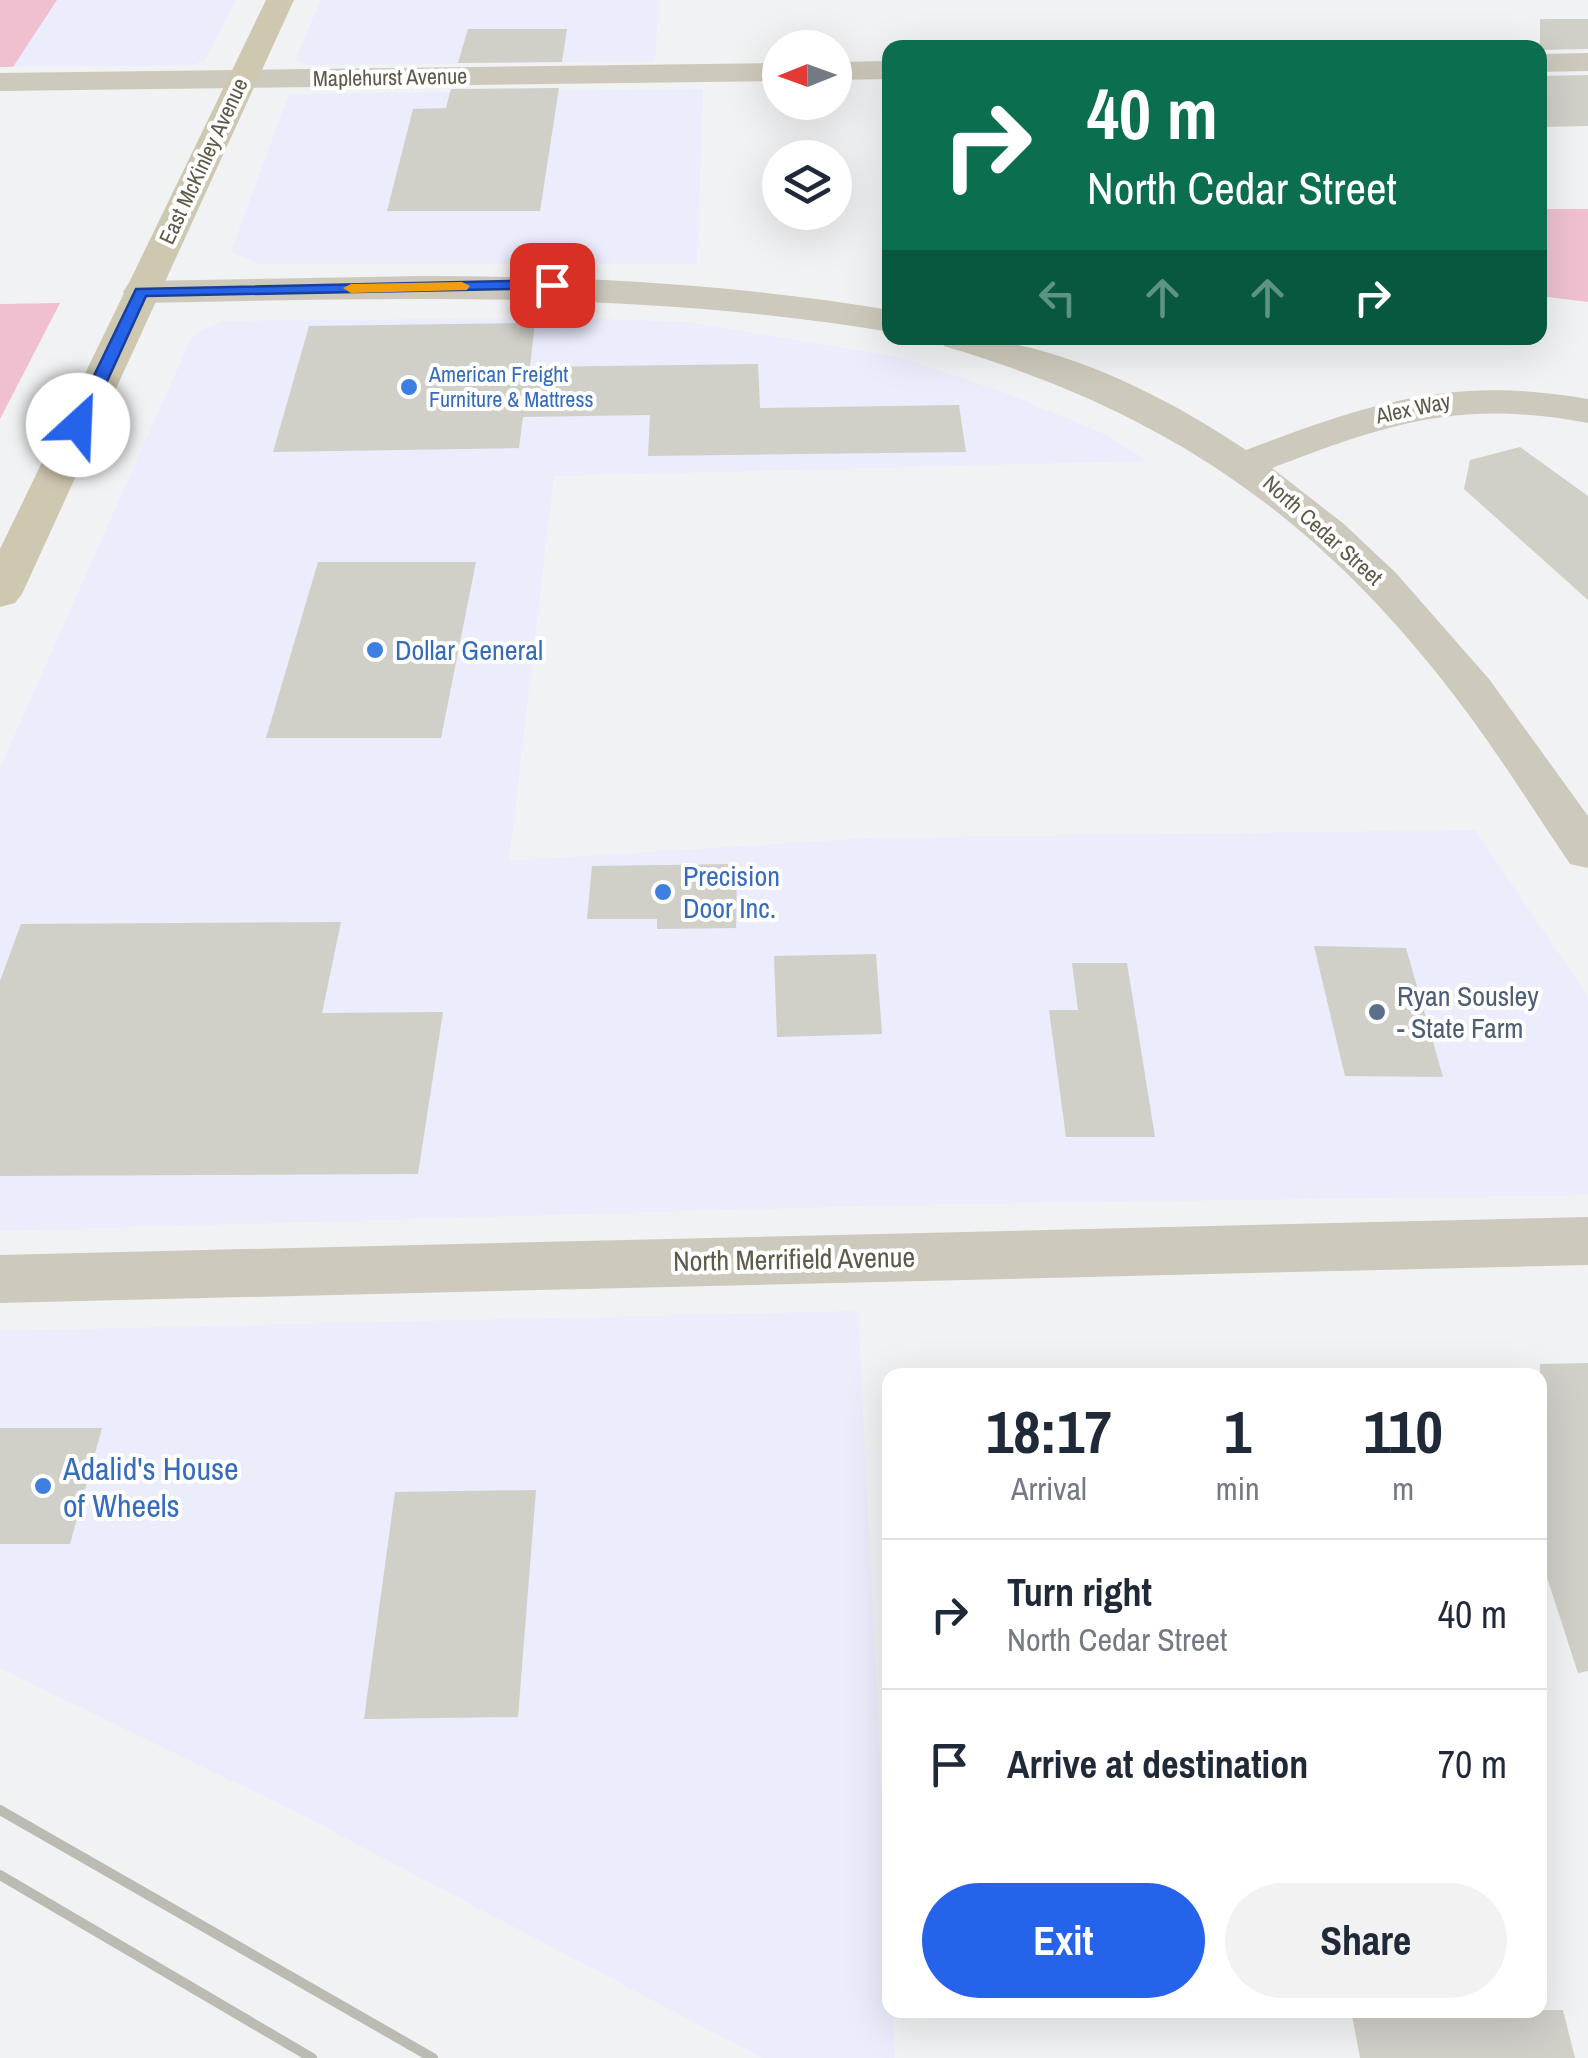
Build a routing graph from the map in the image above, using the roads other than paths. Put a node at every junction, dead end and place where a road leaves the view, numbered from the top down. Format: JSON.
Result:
{"nodes":[{"id":1,"x":280,"y":0,"type":"edge"},
{"id":2,"x":1547,"y":62,"type":"edge"},
{"id":3,"x":1588,"y":62,"type":"edge"},
{"id":4,"x":882,"y":70,"type":"edge"},
{"id":5,"x":852,"y":71,"type":"edge"},
{"id":6,"x":762,"y":72,"type":"edge"},
{"id":7,"x":242,"y":79,"type":"junction"},
{"id":8,"x":0,"y":82,"type":"edge"},
{"id":9,"x":141,"y":292,"type":"junction"},
{"id":10,"x":882,"y":320,"type":"edge"},
{"id":11,"x":979,"y":345,"type":"edge"},
{"id":12,"x":1588,"y":411,"type":"edge"},
{"id":13,"x":1246,"y":464,"type":"junction"},
{"id":14,"x":0,"y":594,"type":"edge"},
{"id":15,"x":1588,"y":852,"type":"edge"},
{"id":16,"x":1588,"y":1241,"type":"edge"},
{"id":17,"x":0,"y":1279,"type":"edge"}],
"edges":[{"from":1,"to":7,"type":"main road","name":"East McKinley Avenue"},
{"from":2,"to":3,"type":"street"},
{"from":4,"to":5,"type":"street"},
{"from":6,"to":7,"type":"street","name":"Maplehurst Avenue"},
{"from":7,"to":8,"type":"street","name":"Maplehurst Avenue"},
{"from":7,"to":9,"type":"main road","name":"East McKinley Avenue"},
{"from":9,"to":10,"type":"street"},
{"from":9,"to":14,"type":"main road","name":"East McKinley Avenue"},
{"from":11,"to":13,"type":"street","name":"North Cedar Street"},
{"from":12,"to":13,"type":"street","name":"Alex Way"},
{"from":13,"to":15,"type":"street","name":"North Cedar Street"},
{"from":16,"to":17,"type":"street","name":"North Merrifield Avenue"}]}
